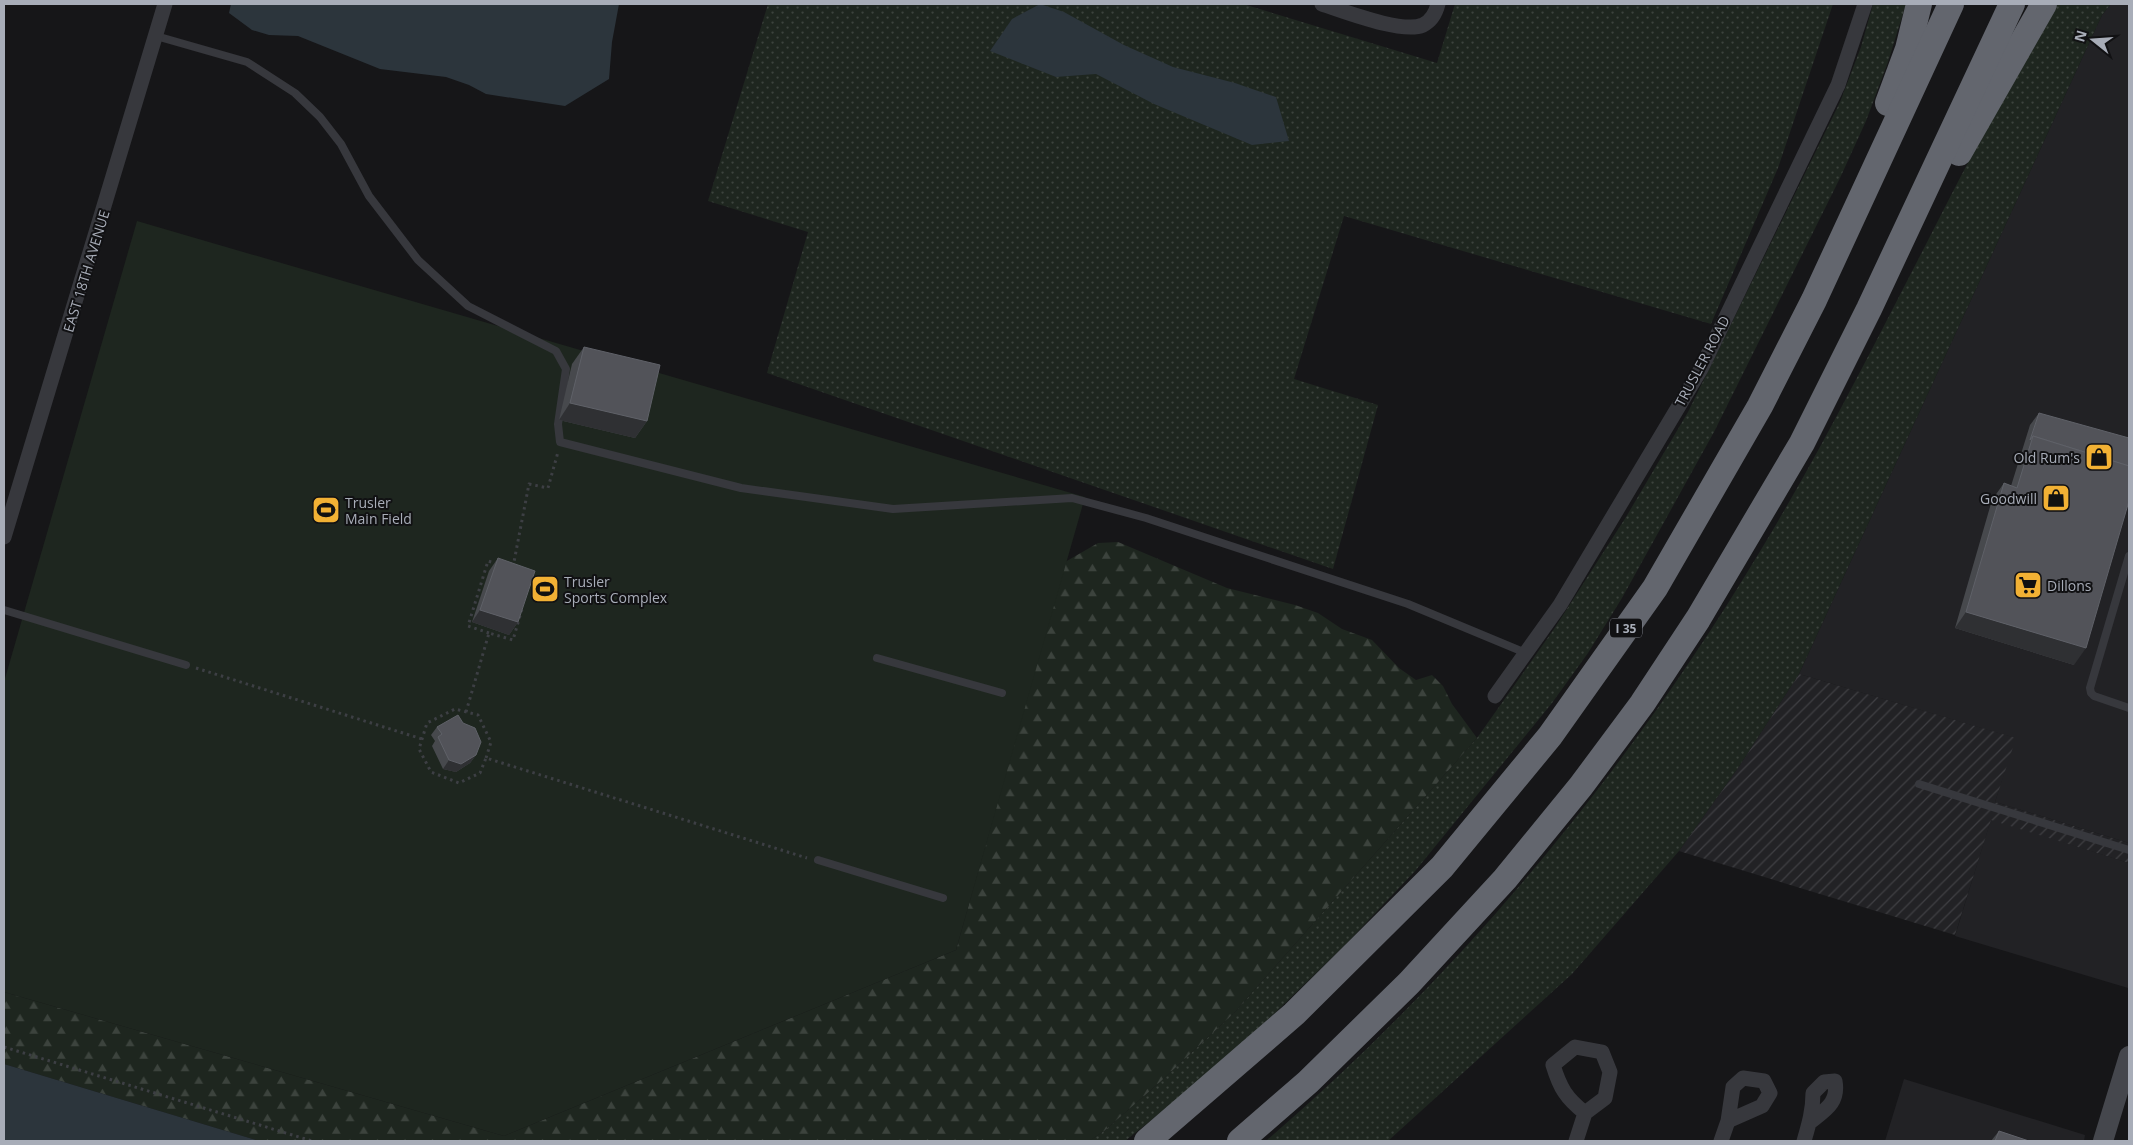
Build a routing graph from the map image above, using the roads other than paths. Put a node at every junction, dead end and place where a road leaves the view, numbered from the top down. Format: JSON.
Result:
{"nodes":[{"id":1,"x":165,"y":4,"type":"edge"},
{"id":2,"x":1322,"y":4,"type":"edge"},
{"id":3,"x":1438,"y":4,"type":"edge"},
{"id":4,"x":1865,"y":4,"type":"edge"},
{"id":5,"x":1919,"y":4,"type":"edge"},
{"id":6,"x":1951,"y":4,"type":"edge"},
{"id":7,"x":2012,"y":4,"type":"edge"},
{"id":8,"x":2044,"y":4,"type":"edge"},
{"id":9,"x":156,"y":36,"type":"junction"},
{"id":10,"x":1814,"y":300,"type":"junction"},
{"id":11,"x":1869,"y":309,"type":"junction"},
{"id":12,"x":4,"y":537,"type":"edge"},
{"id":13,"x":2129,"y":556,"type":"edge"},
{"id":14,"x":4,"y":610,"type":"edge"},
{"id":15,"x":1526,"y":653,"type":"junction"},
{"id":16,"x":876,"y":658,"type":"dead end"},
{"id":17,"x":186,"y":665,"type":"road end"},
{"id":18,"x":1002,"y":694,"type":"dead end"},
{"id":19,"x":1495,"y":696,"type":"dead end"},
{"id":20,"x":2129,"y":708,"type":"edge"},
{"id":21,"x":1918,"y":784,"type":"dead end"},
{"id":22,"x":2129,"y":850,"type":"edge"},
{"id":23,"x":818,"y":860,"type":"road end"},
{"id":24,"x":943,"y":898,"type":"dead end"},
{"id":25,"x":2129,"y":1056,"type":"edge"},
{"id":26,"x":1585,"y":1113,"type":"junction"},
{"id":27,"x":1728,"y":1121,"type":"dead end"},
{"id":28,"x":1809,"y":1123,"type":"dead end"},
{"id":29,"x":1148,"y":1141,"type":"edge"},
{"id":30,"x":1240,"y":1141,"type":"edge"},
{"id":31,"x":1576,"y":1141,"type":"edge"},
{"id":32,"x":1722,"y":1141,"type":"edge"},
{"id":33,"x":1804,"y":1141,"type":"edge"},
{"id":34,"x":2103,"y":1141,"type":"edge"}],
"edges":[{"from":1,"to":9,"type":"street","name":"EAST 18TH AVENUE"},
{"from":2,"to":3,"type":"street"},
{"from":4,"to":15,"type":"street","name":"TRUSLER ROAD"},
{"from":5,"to":10,"type":"highway"},
{"from":6,"to":10,"type":"highway","number":"I 35"},
{"from":7,"to":11,"type":"highway"},
{"from":8,"to":11,"type":"highway"},
{"from":9,"to":12,"type":"street","name":"EAST 18TH AVENUE"},
{"from":9,"to":15,"type":"lane"},
{"from":10,"to":29,"type":"highway","number":"I 35"},
{"from":11,"to":30,"type":"highway"},
{"from":13,"to":20,"type":"lane"},
{"from":14,"to":17,"type":"lane"},
{"from":15,"to":19,"type":"street","name":"TRUSLER ROAD"},
{"from":16,"to":18,"type":"lane"},
{"from":21,"to":22,"type":"lane"},
{"from":23,"to":24,"type":"lane"},
{"from":25,"to":34,"type":"main road"},
{"from":26,"to":26,"type":"street"},
{"from":26,"to":31,"type":"street"},
{"from":27,"to":32,"type":"street"},
{"from":28,"to":33,"type":"street"}]}
